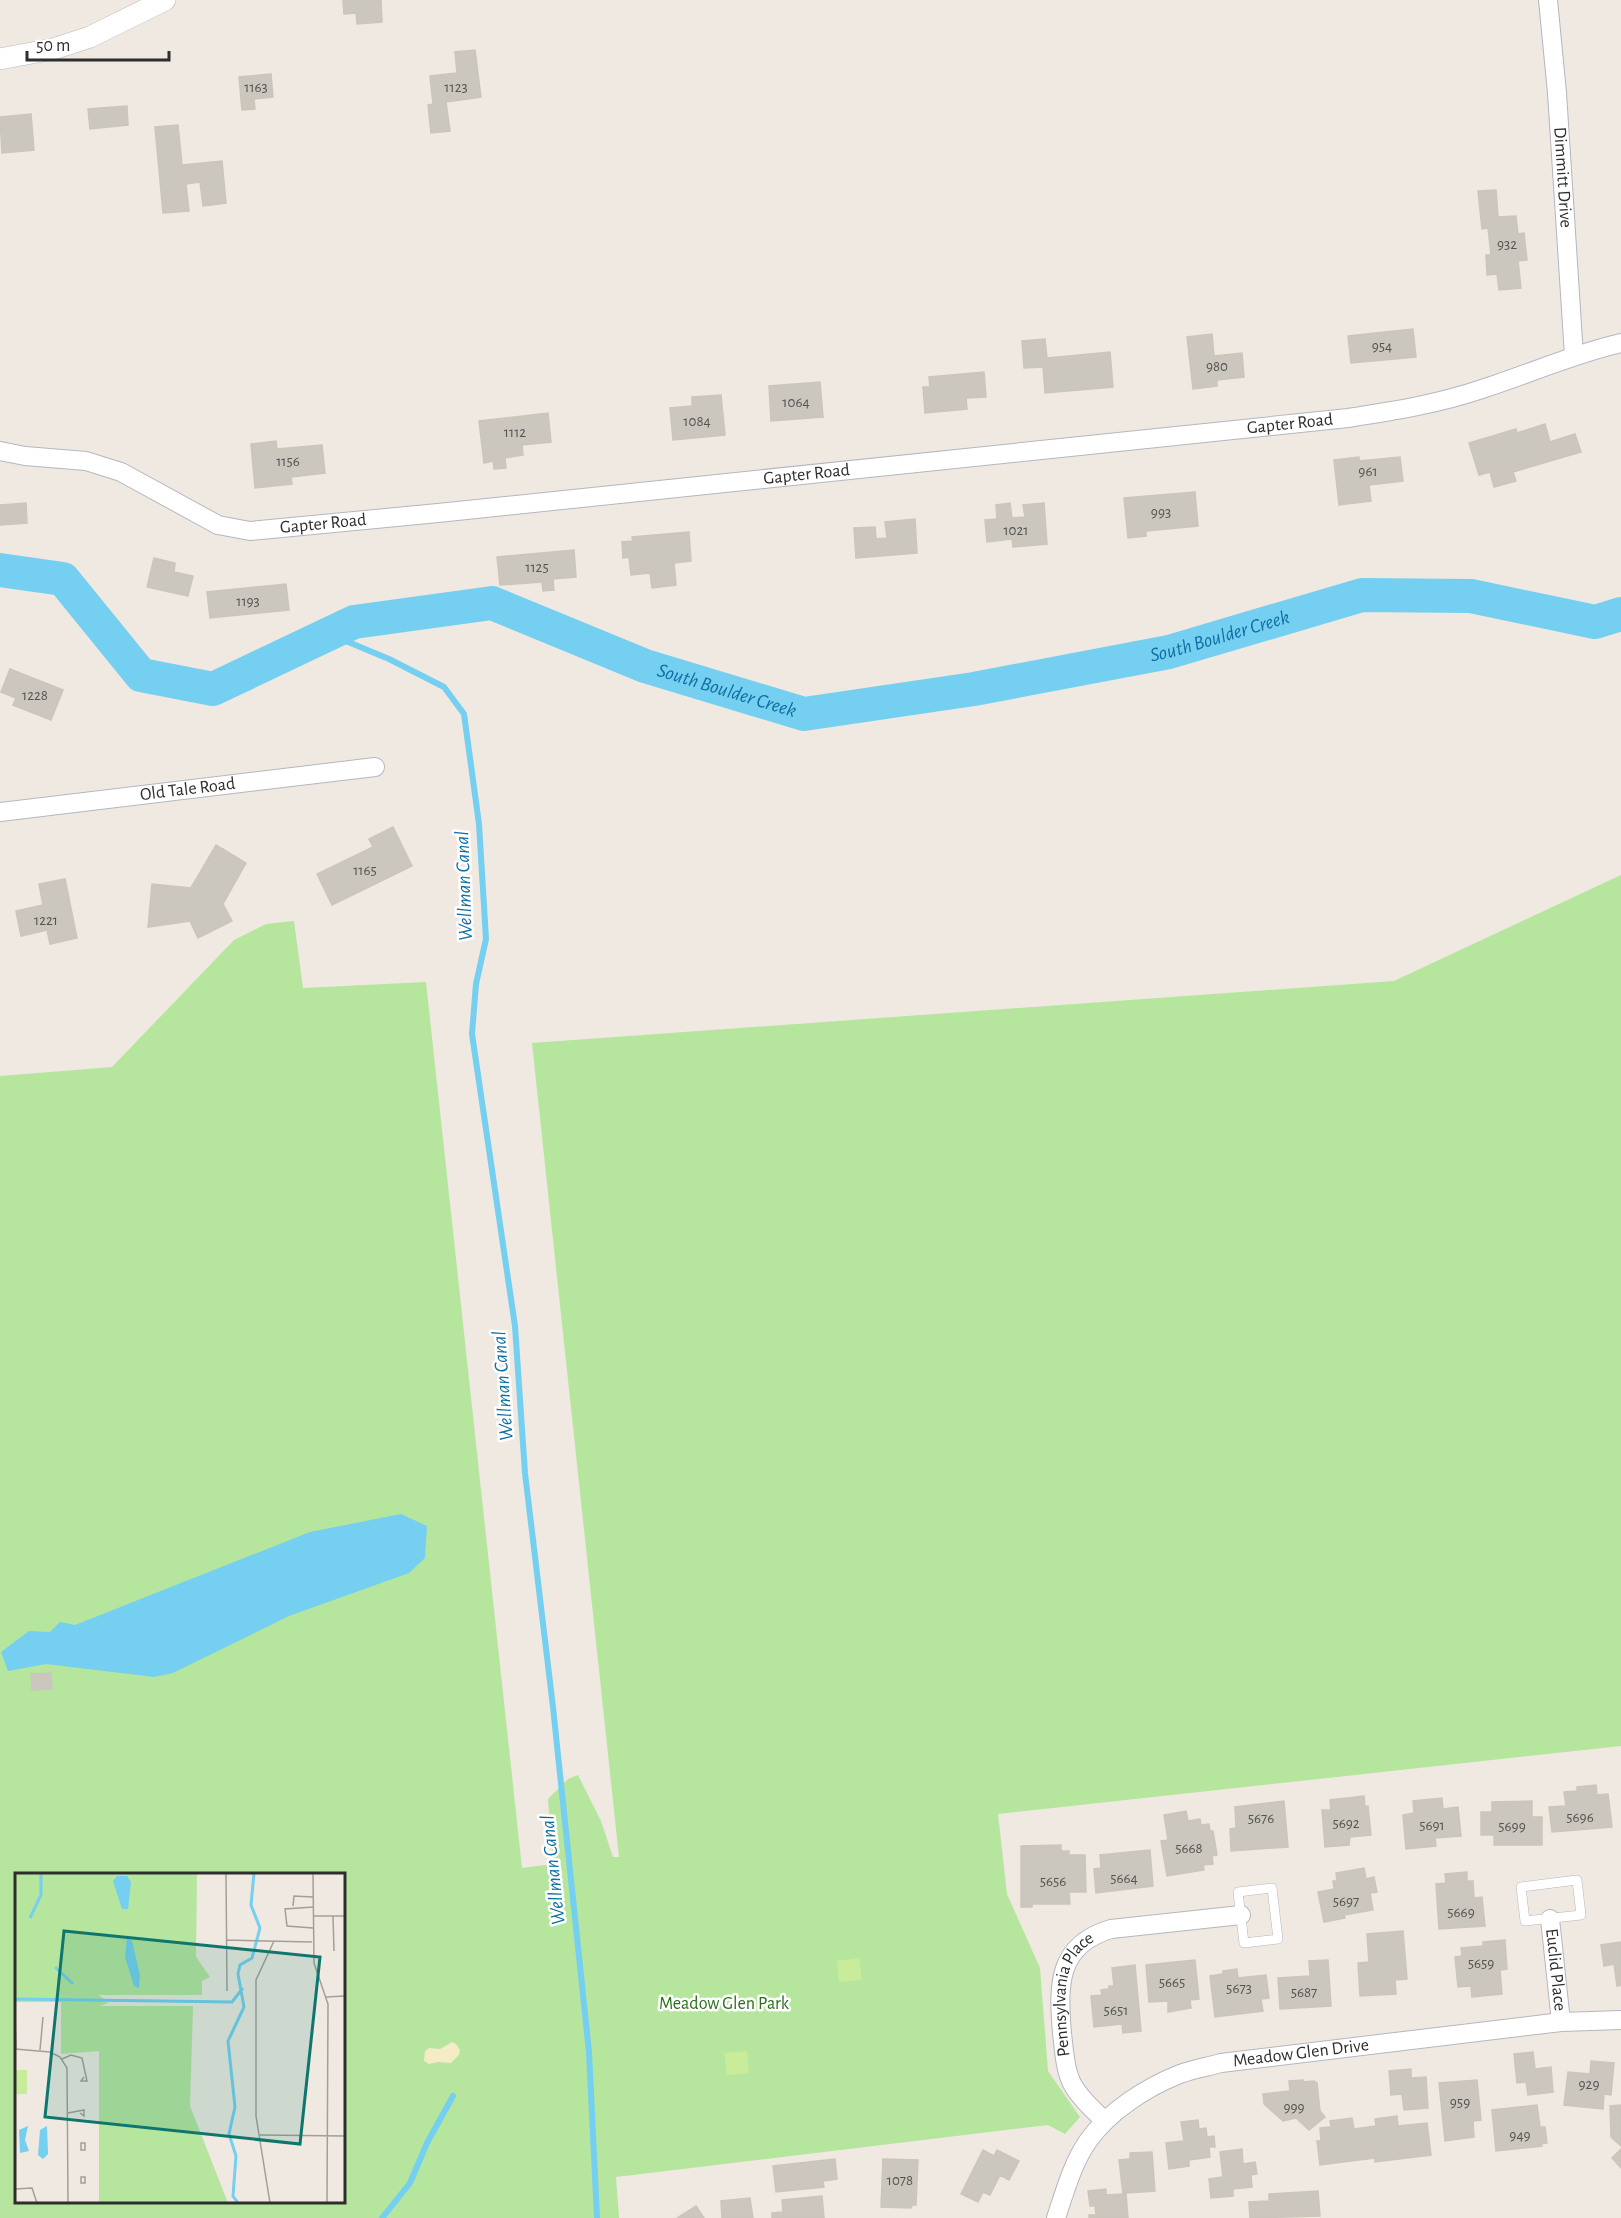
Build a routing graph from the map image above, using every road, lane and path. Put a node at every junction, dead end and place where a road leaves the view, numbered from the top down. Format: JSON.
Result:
{"nodes":[{"id":1,"x":165,"y":0,"type":"edge"},
{"id":2,"x":1548,"y":0,"type":"edge"},
{"id":3,"x":0,"y":59,"type":"edge"},
{"id":4,"x":1621,"y":343,"type":"edge"},
{"id":5,"x":1574,"y":356,"type":"junction"},
{"id":6,"x":0,"y":452,"type":"edge"},
{"id":7,"x":375,"y":767,"type":"dead end"},
{"id":8,"x":0,"y":812,"type":"edge"},
{"id":9,"x":1241,"y":1915,"type":"junction"},
{"id":10,"x":1550,"y":1919,"type":"junction"},
{"id":11,"x":1621,"y":2020,"type":"edge"},
{"id":12,"x":1561,"y":2022,"type":"junction"},
{"id":13,"x":1105,"y":2121,"type":"junction"},
{"id":14,"x":1056,"y":2218,"type":"edge"}],
"edges":[{"from":1,"to":3,"type":"street"},
{"from":2,"to":5,"type":"street","name":"Dimmitt Drive"},
{"from":4,"to":5,"type":"street","name":"Gapter Road"},
{"from":5,"to":6,"type":"street","name":"Gapter Road"},
{"from":7,"to":8,"type":"street","name":"Old Tale Road"},
{"from":9,"to":9,"type":"lane"},
{"from":9,"to":13,"type":"street","name":"Pennsylvania Place"},
{"from":10,"to":10,"type":"lane"},
{"from":10,"to":12,"type":"street","name":"Euclid Place"},
{"from":11,"to":12,"type":"street","name":"Meadow Glen Drive"},
{"from":12,"to":13,"type":"street","name":"Meadow Glen Drive"},
{"from":13,"to":14,"type":"street","name":"Meadow Glen Drive"}]}
